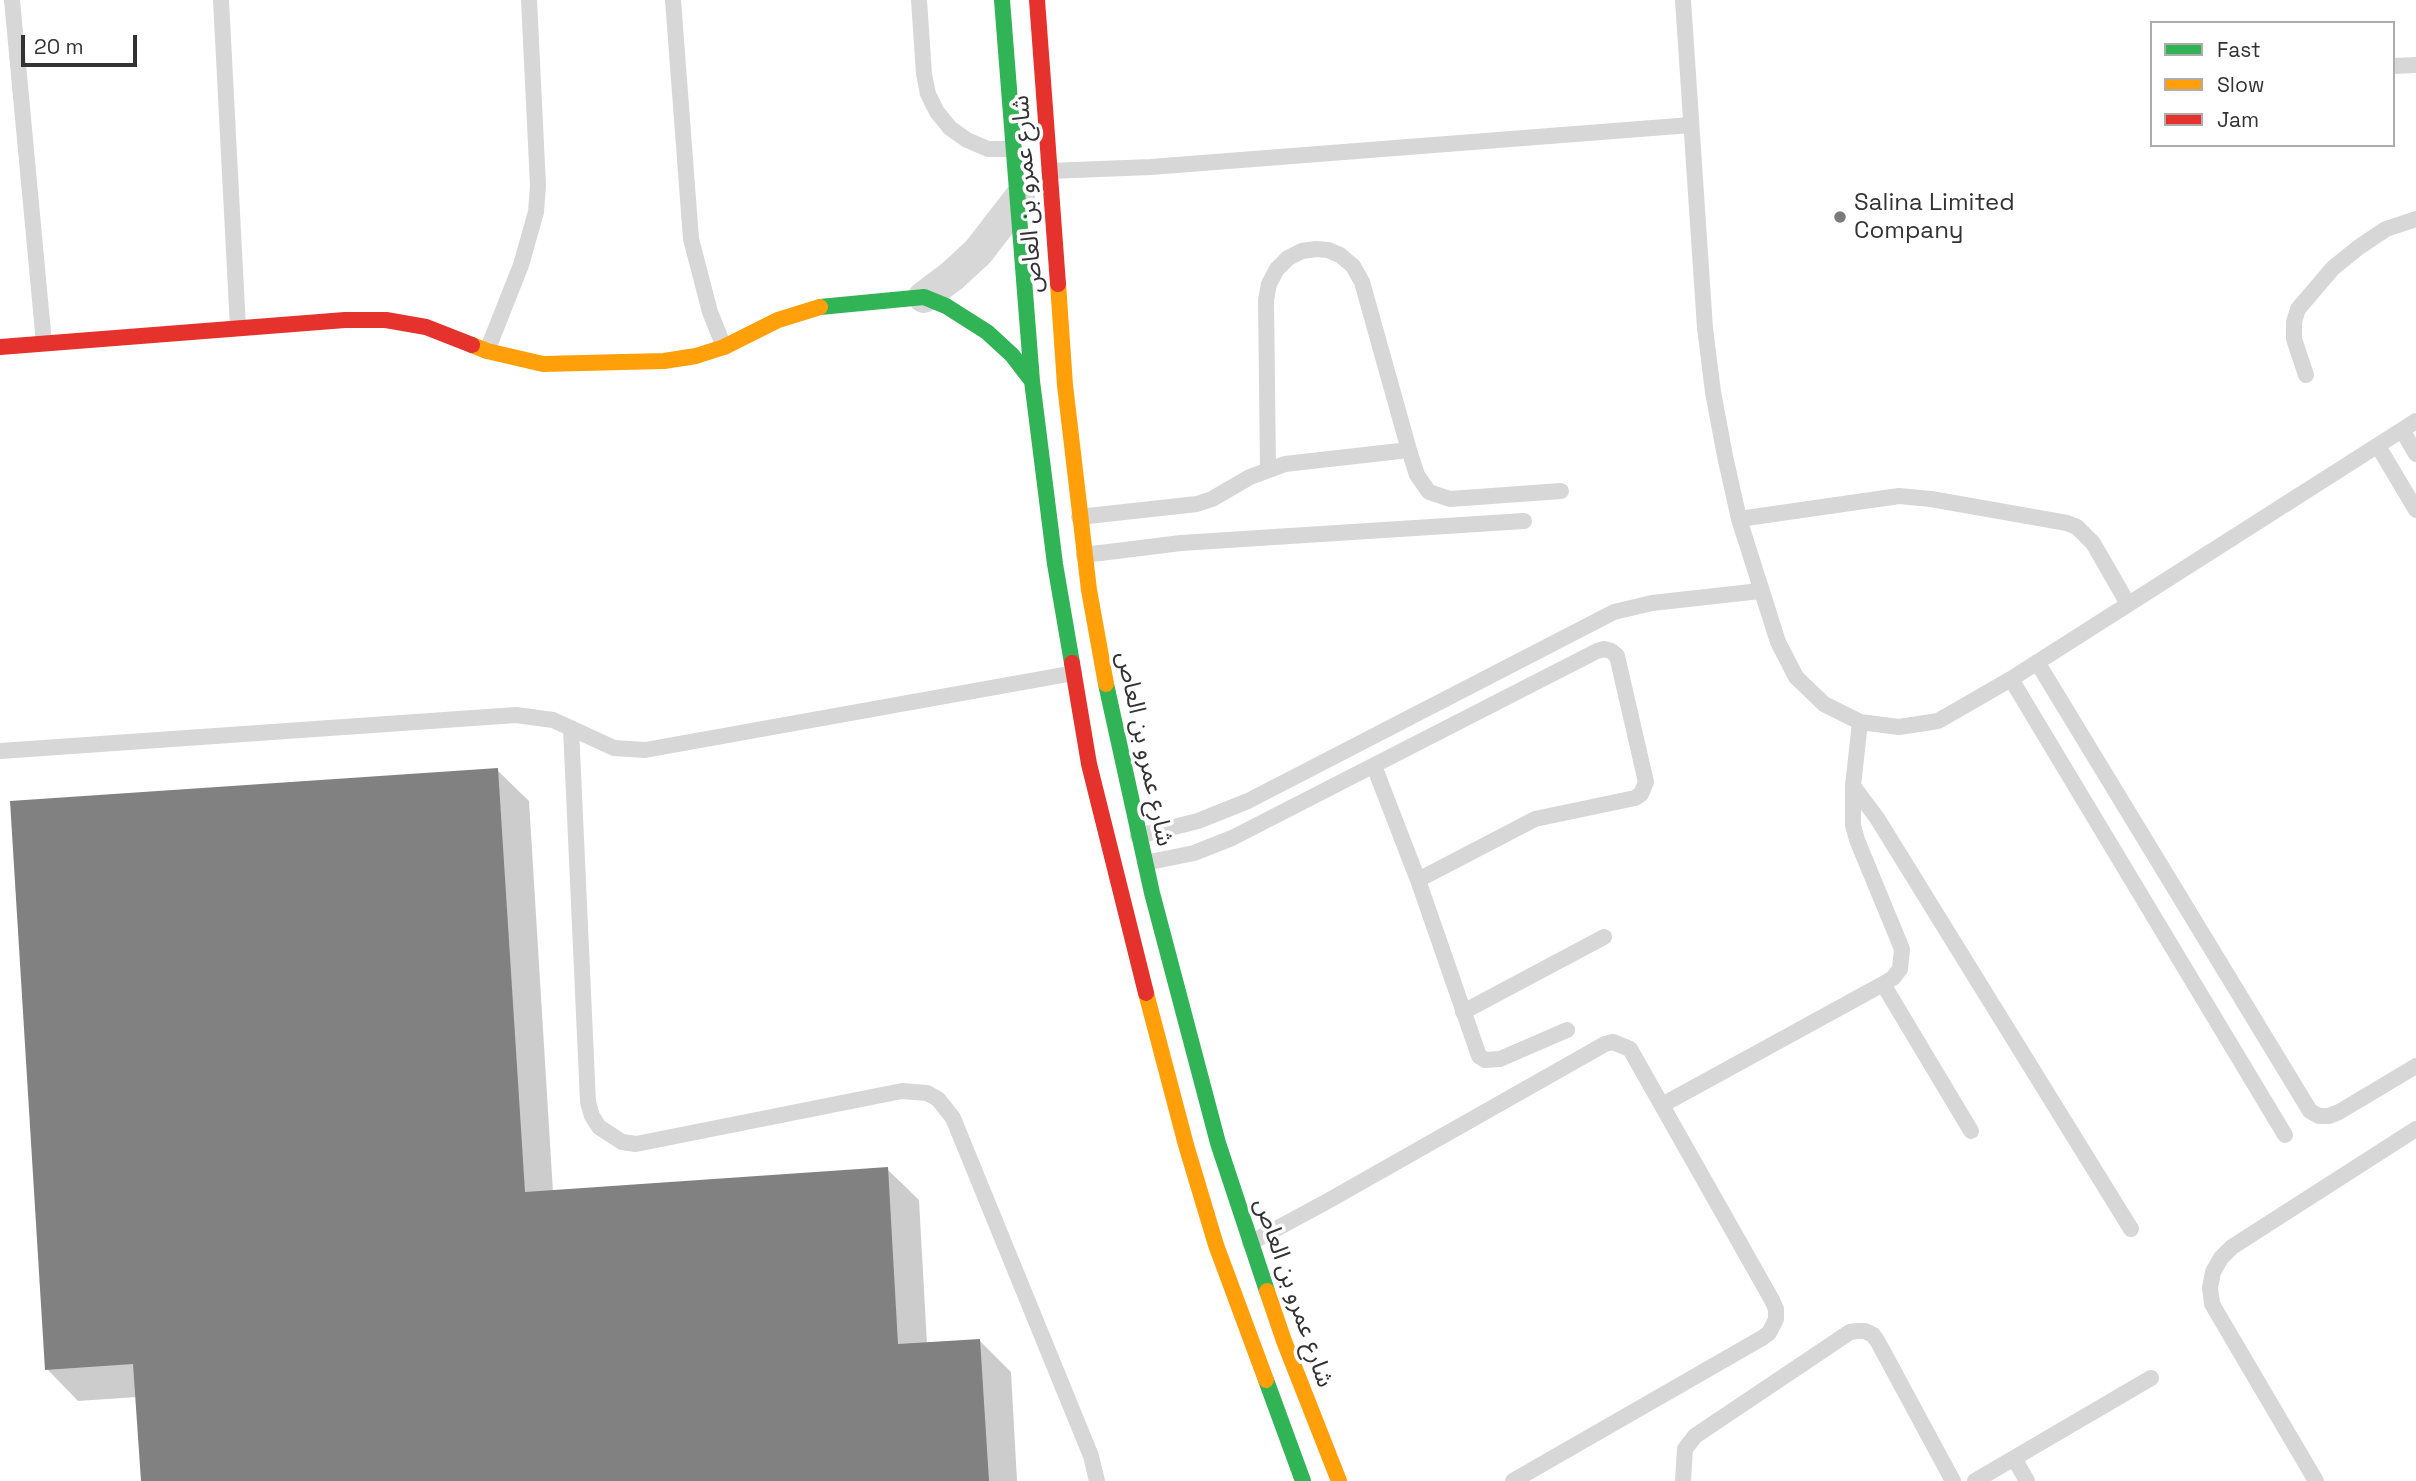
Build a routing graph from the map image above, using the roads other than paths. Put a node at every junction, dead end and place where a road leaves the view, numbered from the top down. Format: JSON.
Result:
{"nodes":[{"id":1,"x":12,"y":0,"type":"edge"},
{"id":2,"x":221,"y":0,"type":"edge"},
{"id":3,"x":528,"y":0,"type":"edge"},
{"id":4,"x":673,"y":0,"type":"edge"},
{"id":5,"x":919,"y":0,"type":"edge"},
{"id":6,"x":1002,"y":0,"type":"edge"},
{"id":7,"x":1037,"y":0,"type":"edge"},
{"id":8,"x":1683,"y":0,"type":"edge"},
{"id":9,"x":2416,"y":65,"type":"edge"},
{"id":10,"x":2395,"y":66,"type":"edge"},
{"id":11,"x":1691,"y":125,"type":"junction"},
{"id":12,"x":1015,"y":149,"type":"junction"},
{"id":13,"x":1049,"y":171,"type":"junction"},
{"id":14,"x":1019,"y":199,"type":"junction"},
{"id":15,"x":2416,"y":219,"type":"edge"},
{"id":16,"x":924,"y":297,"type":"junction"},
{"id":17,"x":238,"y":328,"type":"junction"},
{"id":18,"x":44,"y":343,"type":"junction"},
{"id":19,"x":0,"y":347,"type":"edge"},
{"id":20,"x":724,"y":347,"type":"junction"},
{"id":21,"x":487,"y":351,"type":"junction"},
{"id":22,"x":2306,"y":375,"type":"dead end"},
{"id":23,"x":1032,"y":381,"type":"junction"},
{"id":24,"x":2416,"y":421,"type":"edge"},
{"id":25,"x":2402,"y":430,"type":"junction"},
{"id":26,"x":2378,"y":446,"type":"junction"},
{"id":27,"x":1409,"y":450,"type":"junction"},
{"id":28,"x":2416,"y":454,"type":"edge"},
{"id":29,"x":1268,"y":469,"type":"junction"},
{"id":30,"x":1561,"y":491,"type":"dead end"},
{"id":31,"x":2416,"y":510,"type":"edge"},
{"id":32,"x":1079,"y":517,"type":"junction"},
{"id":33,"x":1739,"y":519,"type":"junction"},
{"id":34,"x":1524,"y":521,"type":"dead end"},
{"id":35,"x":1084,"y":555,"type":"junction"},
{"id":36,"x":1760,"y":591,"type":"junction"},
{"id":37,"x":2129,"y":604,"type":"junction"},
{"id":38,"x":2037,"y":662,"type":"junction"},
{"id":39,"x":1074,"y":673,"type":"junction"},
{"id":40,"x":2011,"y":679,"type":"junction"},
{"id":41,"x":1860,"y":722,"type":"junction"},
{"id":42,"x":571,"y":728,"type":"junction"},
{"id":43,"x":0,"y":751,"type":"edge"},
{"id":44,"x":1374,"y":766,"type":"junction"},
{"id":45,"x":1853,"y":786,"type":"junction"},
{"id":46,"x":1139,"y":835,"type":"junction"},
{"id":47,"x":1145,"y":863,"type":"junction"},
{"id":48,"x":1418,"y":880,"type":"junction"},
{"id":49,"x":1604,"y":937,"type":"dead end"},
{"id":50,"x":1883,"y":984,"type":"junction"},
{"id":51,"x":1463,"y":1012,"type":"junction"},
{"id":52,"x":1567,"y":1030,"type":"dead end"},
{"id":53,"x":2416,"y":1066,"type":"edge"},
{"id":54,"x":1662,"y":1105,"type":"junction"},
{"id":55,"x":2416,"y":1129,"type":"edge"},
{"id":56,"x":1971,"y":1131,"type":"dead end"},
{"id":57,"x":2286,"y":1135,"type":"dead end"},
{"id":58,"x":2131,"y":1229,"type":"dead end"},
{"id":59,"x":1250,"y":1242,"type":"junction"},
{"id":60,"x":2151,"y":1378,"type":"dead end"},
{"id":61,"x":2014,"y":1458,"type":"junction"},
{"id":62,"x":1097,"y":1481,"type":"edge"},
{"id":63,"x":1303,"y":1481,"type":"edge"},
{"id":64,"x":1339,"y":1481,"type":"edge"},
{"id":65,"x":1513,"y":1481,"type":"edge"},
{"id":66,"x":1683,"y":1481,"type":"edge"},
{"id":67,"x":1953,"y":1481,"type":"edge"},
{"id":68,"x":1975,"y":1481,"type":"edge"},
{"id":69,"x":2027,"y":1481,"type":"edge"},
{"id":70,"x":2316,"y":1481,"type":"edge"}],
"edges":[{"from":1,"to":18,"type":"lane"},
{"from":2,"to":17,"type":"lane"},
{"from":3,"to":21,"type":"lane"},
{"from":4,"to":20,"type":"lane"},
{"from":5,"to":12,"type":"lane"},
{"from":6,"to":12,"type":"main road","name":"شارع عمرو بن العاص"},
{"from":7,"to":13,"type":"main road","name":"شارع عمرو بن العاص"},
{"from":8,"to":11,"type":"lane"},
{"from":9,"to":10,"type":"lane"},
{"from":11,"to":13,"type":"lane"},
{"from":11,"to":33,"type":"lane"},
{"from":12,"to":14,"type":"main road","name":"شارع عمرو بن العاص"},
{"from":13,"to":32,"type":"main road","name":"شارع عمرو بن العاص"},
{"from":14,"to":16,"type":"street"},
{"from":14,"to":23,"type":"main road","name":"شارع عمرو بن العاص"},
{"from":15,"to":22,"type":"lane"},
{"from":16,"to":20,"type":"main road"},
{"from":16,"to":23,"type":"main road"},
{"from":17,"to":18,"type":"main road"},
{"from":17,"to":21,"type":"main road"},
{"from":18,"to":19,"type":"main road"},
{"from":20,"to":21,"type":"main road"},
{"from":23,"to":39,"type":"main road","name":"شارع عمرو بن العاص"},
{"from":24,"to":25,"type":"lane"},
{"from":25,"to":26,"type":"lane"},
{"from":25,"to":28,"type":"lane"},
{"from":26,"to":31,"type":"lane"},
{"from":26,"to":37,"type":"lane"},
{"from":27,"to":29,"type":"lane"},
{"from":27,"to":29,"type":"lane"},
{"from":27,"to":30,"type":"lane"},
{"from":29,"to":32,"type":"lane"},
{"from":32,"to":35,"type":"main road","name":"شارع عمرو بن العاص"},
{"from":33,"to":36,"type":"lane"},
{"from":33,"to":37,"type":"lane"},
{"from":34,"to":35,"type":"lane"},
{"from":35,"to":46,"type":"main road","name":"شارع عمرو بن العاص"},
{"from":36,"to":41,"type":"lane"},
{"from":36,"to":46,"type":"lane"},
{"from":37,"to":38,"type":"lane"},
{"from":38,"to":40,"type":"lane"},
{"from":38,"to":53,"type":"lane"},
{"from":39,"to":42,"type":"lane"},
{"from":39,"to":63,"type":"main road","name":"شارع عمرو بن العاص"},
{"from":40,"to":41,"type":"lane"},
{"from":40,"to":57,"type":"lane"},
{"from":41,"to":45,"type":"lane"},
{"from":42,"to":43,"type":"lane"},
{"from":42,"to":62,"type":"lane"},
{"from":44,"to":47,"type":"lane"},
{"from":44,"to":48,"type":"lane"},
{"from":44,"to":48,"type":"lane"},
{"from":45,"to":50,"type":"lane"},
{"from":45,"to":58,"type":"lane"},
{"from":46,"to":47,"type":"main road","name":"شارع عمرو بن العاص"},
{"from":47,"to":59,"type":"main road","name":"شارع عمرو بن العاص"},
{"from":48,"to":51,"type":"lane"},
{"from":49,"to":51,"type":"lane"},
{"from":50,"to":54,"type":"lane"},
{"from":50,"to":56,"type":"lane"},
{"from":51,"to":52,"type":"lane"},
{"from":54,"to":59,"type":"lane"},
{"from":54,"to":65,"type":"lane"},
{"from":55,"to":70,"type":"lane"},
{"from":59,"to":64,"type":"main road","name":"شارع عمرو بن العاص"},
{"from":60,"to":61,"type":"lane"},
{"from":61,"to":68,"type":"lane"},
{"from":61,"to":69,"type":"lane"},
{"from":66,"to":67,"type":"lane"}]}
